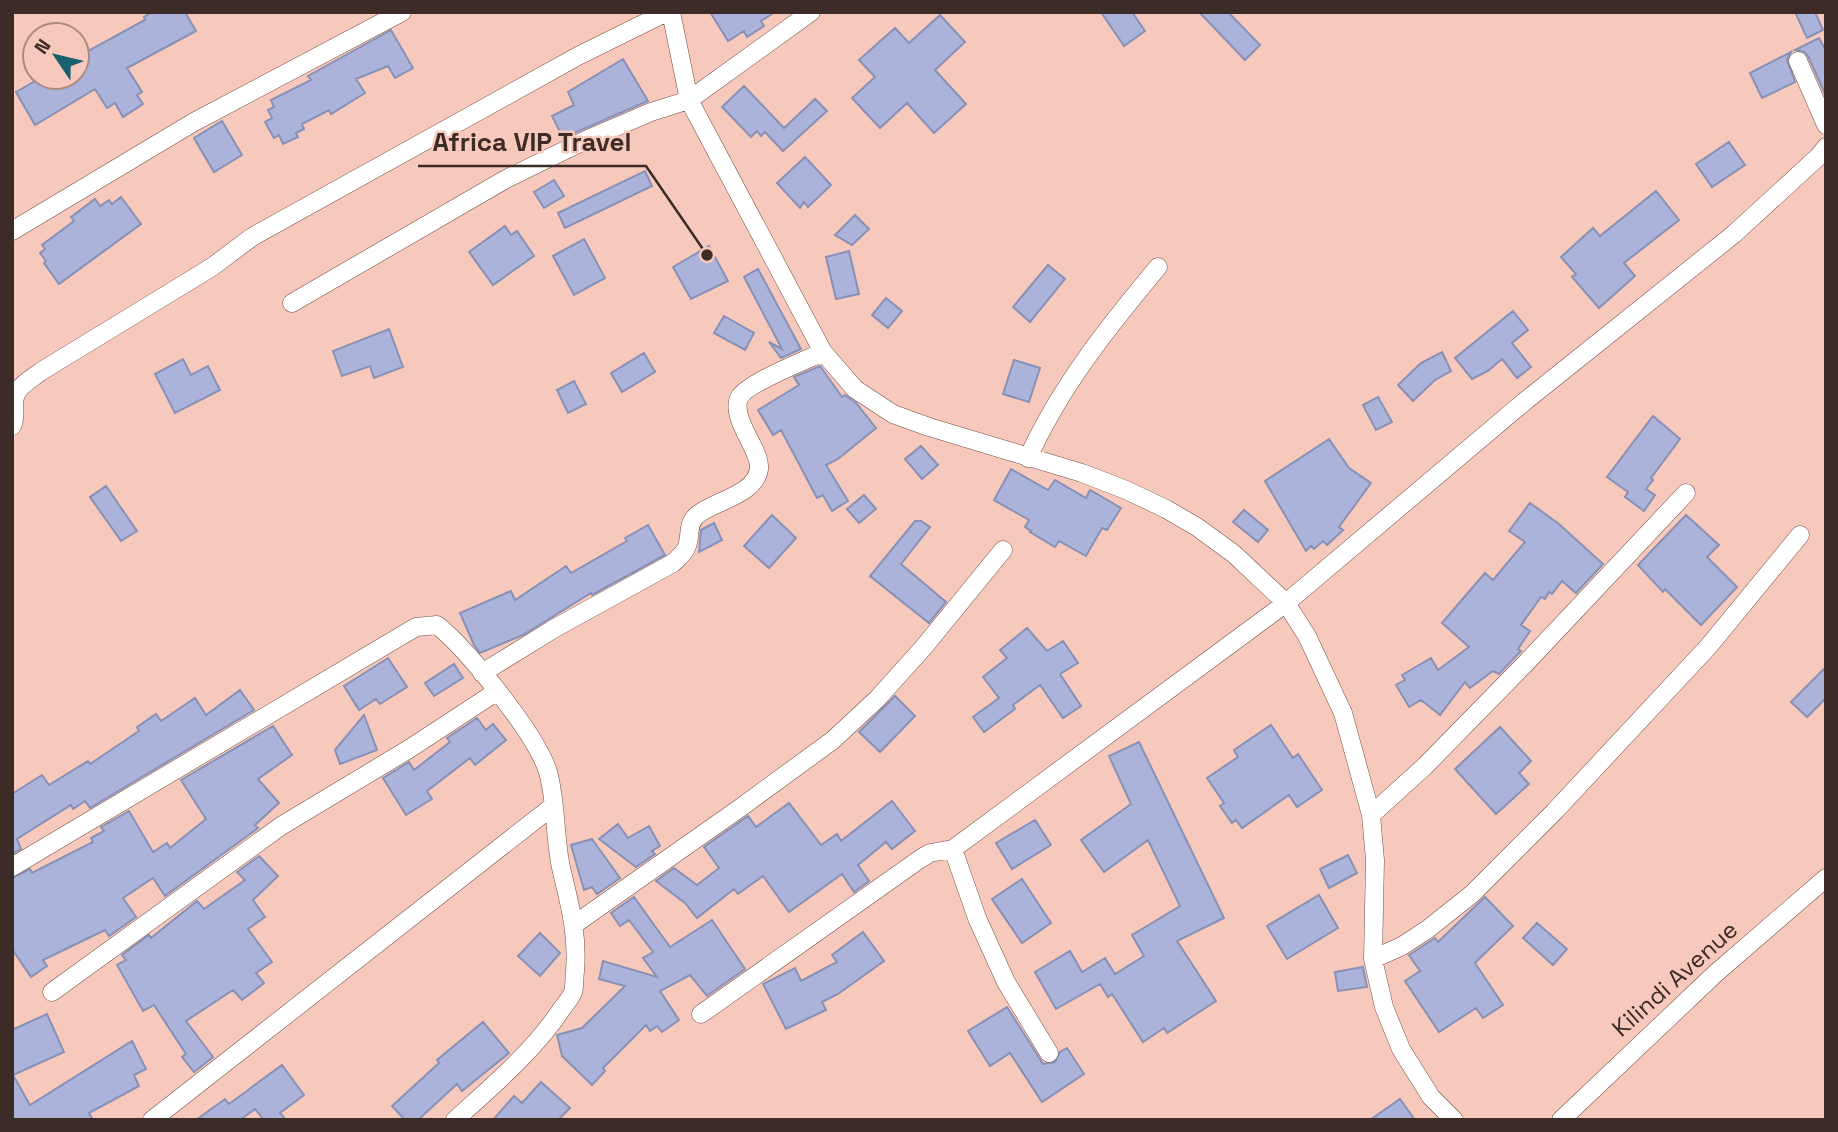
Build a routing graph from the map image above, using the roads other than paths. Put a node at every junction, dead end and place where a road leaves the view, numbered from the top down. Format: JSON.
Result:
{"nodes":[{"id":1,"x":402,"y":12,"type":"edge"},
{"id":2,"x":669,"y":12,"type":"edge"},
{"id":3,"x":811,"y":12,"type":"edge"},
{"id":4,"x":1798,"y":61,"type":"dead end"},
{"id":5,"x":689,"y":100,"type":"junction"},
{"id":6,"x":1826,"y":125,"type":"edge"},
{"id":7,"x":1826,"y":146,"type":"edge"},
{"id":8,"x":12,"y":231,"type":"edge"},
{"id":9,"x":1158,"y":267,"type":"dead end"},
{"id":10,"x":292,"y":303,"type":"dead end"},
{"id":11,"x":823,"y":352,"type":"junction"},
{"id":12,"x":12,"y":426,"type":"edge"},
{"id":13,"x":1028,"y":458,"type":"junction"},
{"id":14,"x":1686,"y":494,"type":"dead end"},
{"id":15,"x":1800,"y":535,"type":"dead end"},
{"id":16,"x":1003,"y":550,"type":"dead end"},
{"id":17,"x":1286,"y":603,"type":"junction"},
{"id":18,"x":482,"y":673,"type":"junction"},
{"id":19,"x":496,"y":692,"type":"junction"},
{"id":20,"x":553,"y":806,"type":"junction"},
{"id":21,"x":1371,"y":815,"type":"junction"},
{"id":22,"x":953,"y":849,"type":"junction"},
{"id":23,"x":12,"y":867,"type":"edge"},
{"id":24,"x":1826,"y":878,"type":"edge"},
{"id":25,"x":575,"y":924,"type":"junction"},
{"id":26,"x":1373,"y":960,"type":"junction"},
{"id":27,"x":52,"y":992,"type":"dead end"},
{"id":28,"x":701,"y":1014,"type":"dead end"},
{"id":29,"x":1049,"y":1053,"type":"dead end"},
{"id":30,"x":152,"y":1120,"type":"edge"},
{"id":31,"x":454,"y":1120,"type":"edge"},
{"id":32,"x":1454,"y":1120,"type":"edge"},
{"id":33,"x":1561,"y":1120,"type":"edge"}],
"edges":[{"from":1,"to":8,"type":"street"},
{"from":2,"to":5,"type":"street"},
{"from":2,"to":12,"type":"street"},
{"from":3,"to":5,"type":"street"},
{"from":4,"to":6,"type":"street"},
{"from":5,"to":10,"type":"street"},
{"from":5,"to":11,"type":"street"},
{"from":7,"to":17,"type":"street"},
{"from":9,"to":13,"type":"street"},
{"from":11,"to":13,"type":"street"},
{"from":11,"to":18,"type":"street"},
{"from":13,"to":17,"type":"street"},
{"from":14,"to":21,"type":"street"},
{"from":15,"to":26,"type":"street"},
{"from":16,"to":25,"type":"street"},
{"from":17,"to":21,"type":"street"},
{"from":17,"to":22,"type":"street"},
{"from":18,"to":19,"type":"street"},
{"from":18,"to":23,"type":"street"},
{"from":19,"to":20,"type":"street"},
{"from":19,"to":27,"type":"street"},
{"from":20,"to":25,"type":"street"},
{"from":20,"to":30,"type":"street"},
{"from":21,"to":26,"type":"street"},
{"from":22,"to":28,"type":"street"},
{"from":22,"to":29,"type":"street"},
{"from":24,"to":33,"type":"street","name":"Kilindi Avenue"},
{"from":25,"to":31,"type":"street"},
{"from":26,"to":32,"type":"street"}]}
